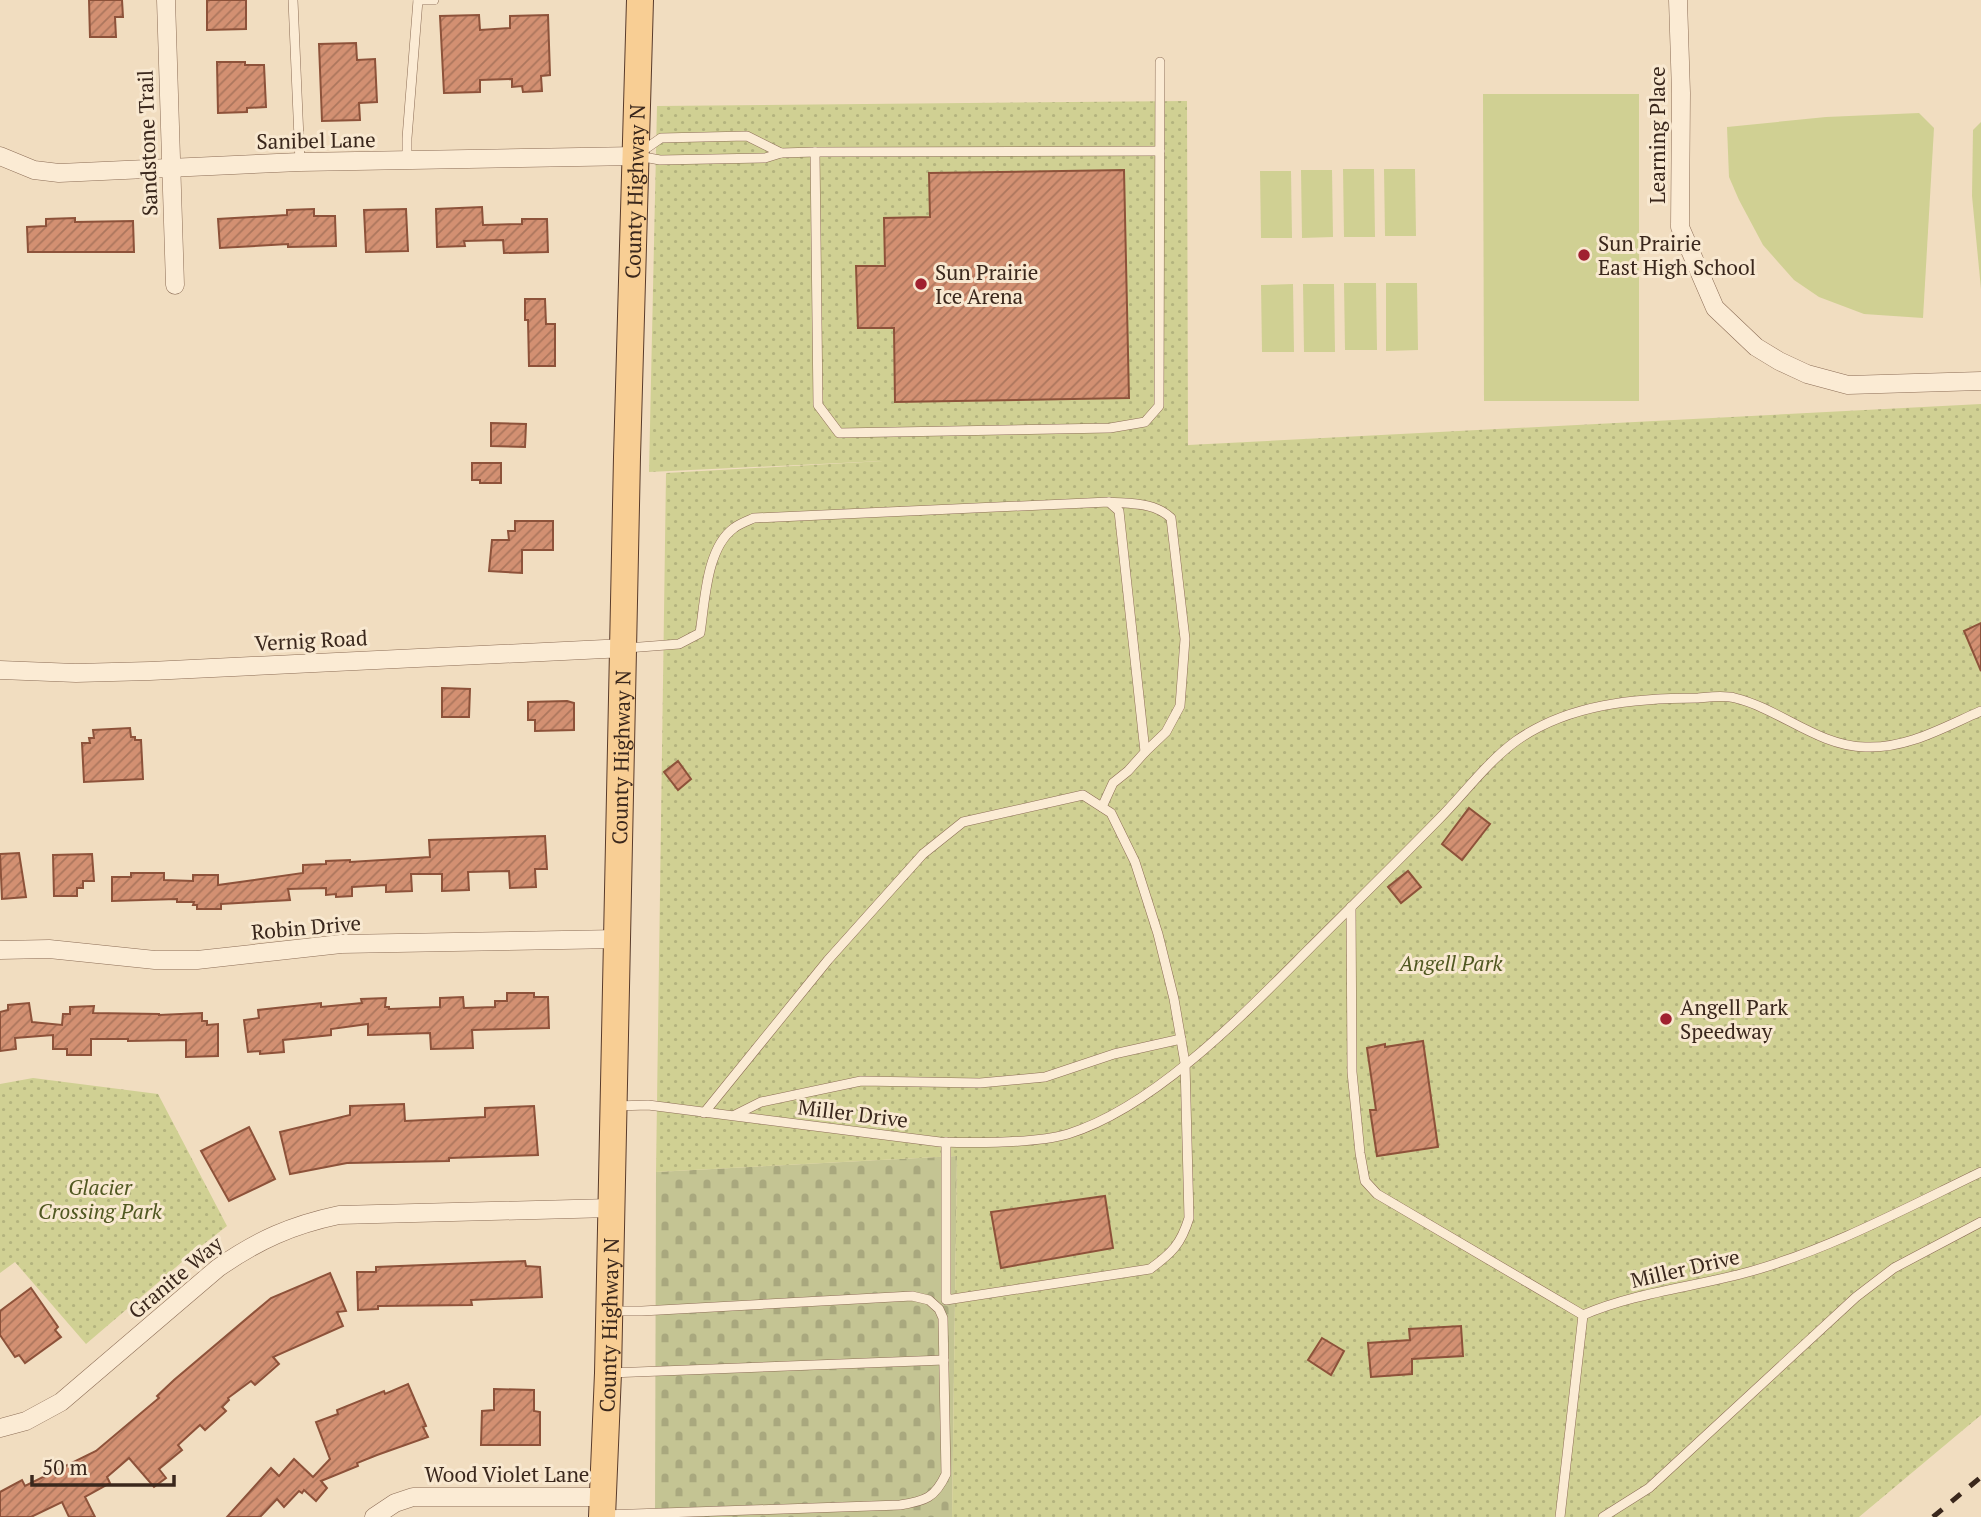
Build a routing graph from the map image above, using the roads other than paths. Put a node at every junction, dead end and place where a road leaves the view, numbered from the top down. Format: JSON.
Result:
{"nodes":[{"id":1,"x":166,"y":0,"type":"edge"},
{"id":2,"x":293,"y":0,"type":"edge"},
{"id":3,"x":418,"y":0,"type":"edge"},
{"id":4,"x":434,"y":0,"type":"edge"},
{"id":5,"x":640,"y":0,"type":"edge"},
{"id":6,"x":1678,"y":0,"type":"edge"},
{"id":7,"x":1160,"y":62,"type":"dead end"},
{"id":8,"x":815,"y":152,"type":"junction"},
{"id":9,"x":1160,"y":152,"type":"junction"},
{"id":10,"x":781,"y":153,"type":"junction"},
{"id":11,"x":0,"y":156,"type":"edge"},
{"id":12,"x":636,"y":156,"type":"junction"},
{"id":13,"x":407,"y":161,"type":"junction"},
{"id":14,"x":300,"y":162,"type":"junction"},
{"id":15,"x":171,"y":168,"type":"junction"},
{"id":16,"x":175,"y":285,"type":"dead end"},
{"id":17,"x":1981,"y":381,"type":"edge"},
{"id":18,"x":1109,"y":502,"type":"junction"},
{"id":19,"x":625,"y":648,"type":"junction"},
{"id":20,"x":0,"y":670,"type":"edge"},
{"id":21,"x":1981,"y":711,"type":"edge"},
{"id":22,"x":1146,"y":752,"type":"junction"},
{"id":23,"x":1102,"y":807,"type":"junction"},
{"id":24,"x":1351,"y":907,"type":"junction"},
{"id":25,"x":618,"y":939,"type":"junction"},
{"id":26,"x":0,"y":950,"type":"edge"},
{"id":27,"x":1181,"y":1039,"type":"junction"},
{"id":28,"x":1185,"y":1063,"type":"junction"},
{"id":29,"x":614,"y":1106,"type":"junction"},
{"id":30,"x":704,"y":1113,"type":"junction"},
{"id":31,"x":733,"y":1116,"type":"junction"},
{"id":32,"x":946,"y":1142,"type":"junction"},
{"id":33,"x":1981,"y":1172,"type":"edge"},
{"id":34,"x":611,"y":1208,"type":"junction"},
{"id":35,"x":1981,"y":1222,"type":"edge"},
{"id":36,"x":608,"y":1311,"type":"junction"},
{"id":37,"x":1583,"y":1315,"type":"junction"},
{"id":38,"x":944,"y":1360,"type":"junction"},
{"id":39,"x":608,"y":1373,"type":"junction"},
{"id":40,"x":0,"y":1428,"type":"edge"},
{"id":41,"x":602,"y":1510,"type":"edge"},
{"id":42,"x":374,"y":1517,"type":"edge"},
{"id":43,"x":1560,"y":1517,"type":"edge"},
{"id":44,"x":1602,"y":1517,"type":"edge"}],
"edges":[{"from":1,"to":15,"type":"street","name":"Sandstone Trail"},
{"from":2,"to":14,"type":"lane"},
{"from":3,"to":4,"type":"lane"},
{"from":3,"to":13,"type":"lane"},
{"from":5,"to":12,"type":"main road","name":"County Highway N"},
{"from":6,"to":17,"type":"street","name":"Learning Place"},
{"from":7,"to":9,"type":"lane"},
{"from":8,"to":9,"type":"lane"},
{"from":8,"to":9,"type":"lane"},
{"from":8,"to":10,"type":"lane"},
{"from":10,"to":12,"type":"lane"},
{"from":10,"to":12,"type":"lane"},
{"from":11,"to":15,"type":"street","name":"Sanibel Lane"},
{"from":12,"to":13,"type":"street","name":"Sanibel Lane"},
{"from":12,"to":19,"type":"main road","name":"County Highway N"},
{"from":13,"to":14,"type":"street","name":"Sanibel Lane"},
{"from":14,"to":15,"type":"street","name":"Sanibel Lane"},
{"from":15,"to":16,"type":"street","name":"Sandstone Trail"},
{"from":18,"to":19,"type":"lane"},
{"from":18,"to":22,"type":"lane"},
{"from":18,"to":22,"type":"lane"},
{"from":19,"to":20,"type":"street","name":"Vernig Road"},
{"from":19,"to":25,"type":"main road","name":"County Highway N"},
{"from":21,"to":24,"type":"lane","name":"Miller Drive"},
{"from":22,"to":23,"type":"lane"},
{"from":23,"to":27,"type":"lane"},
{"from":23,"to":30,"type":"lane"},
{"from":24,"to":28,"type":"lane","name":"Miller Drive"},
{"from":24,"to":37,"type":"lane"},
{"from":25,"to":26,"type":"street","name":"Robin Drive"},
{"from":25,"to":29,"type":"main road","name":"County Highway N"},
{"from":27,"to":28,"type":"lane"},
{"from":27,"to":31,"type":"lane"},
{"from":28,"to":32,"type":"lane","name":"Miller Drive"},
{"from":28,"to":32,"type":"lane"},
{"from":29,"to":30,"type":"lane","name":"Miller Drive"},
{"from":29,"to":34,"type":"main road","name":"County Highway N"},
{"from":30,"to":31,"type":"lane","name":"Miller Drive"},
{"from":31,"to":32,"type":"lane","name":"Miller Drive"},
{"from":33,"to":37,"type":"lane","name":"Miller Drive"},
{"from":34,"to":36,"type":"main road","name":"County Highway N"},
{"from":34,"to":40,"type":"street","name":"Granite Way"},
{"from":35,"to":44,"type":"lane"},
{"from":36,"to":38,"type":"lane"},
{"from":36,"to":39,"type":"main road","name":"County Highway N"},
{"from":37,"to":43,"type":"lane"},
{"from":38,"to":39,"type":"lane"},
{"from":38,"to":41,"type":"lane"},
{"from":39,"to":41,"type":"main road","name":"County Highway N"},
{"from":41,"to":42,"type":"street","name":"Wood Violet Lane"}]}
